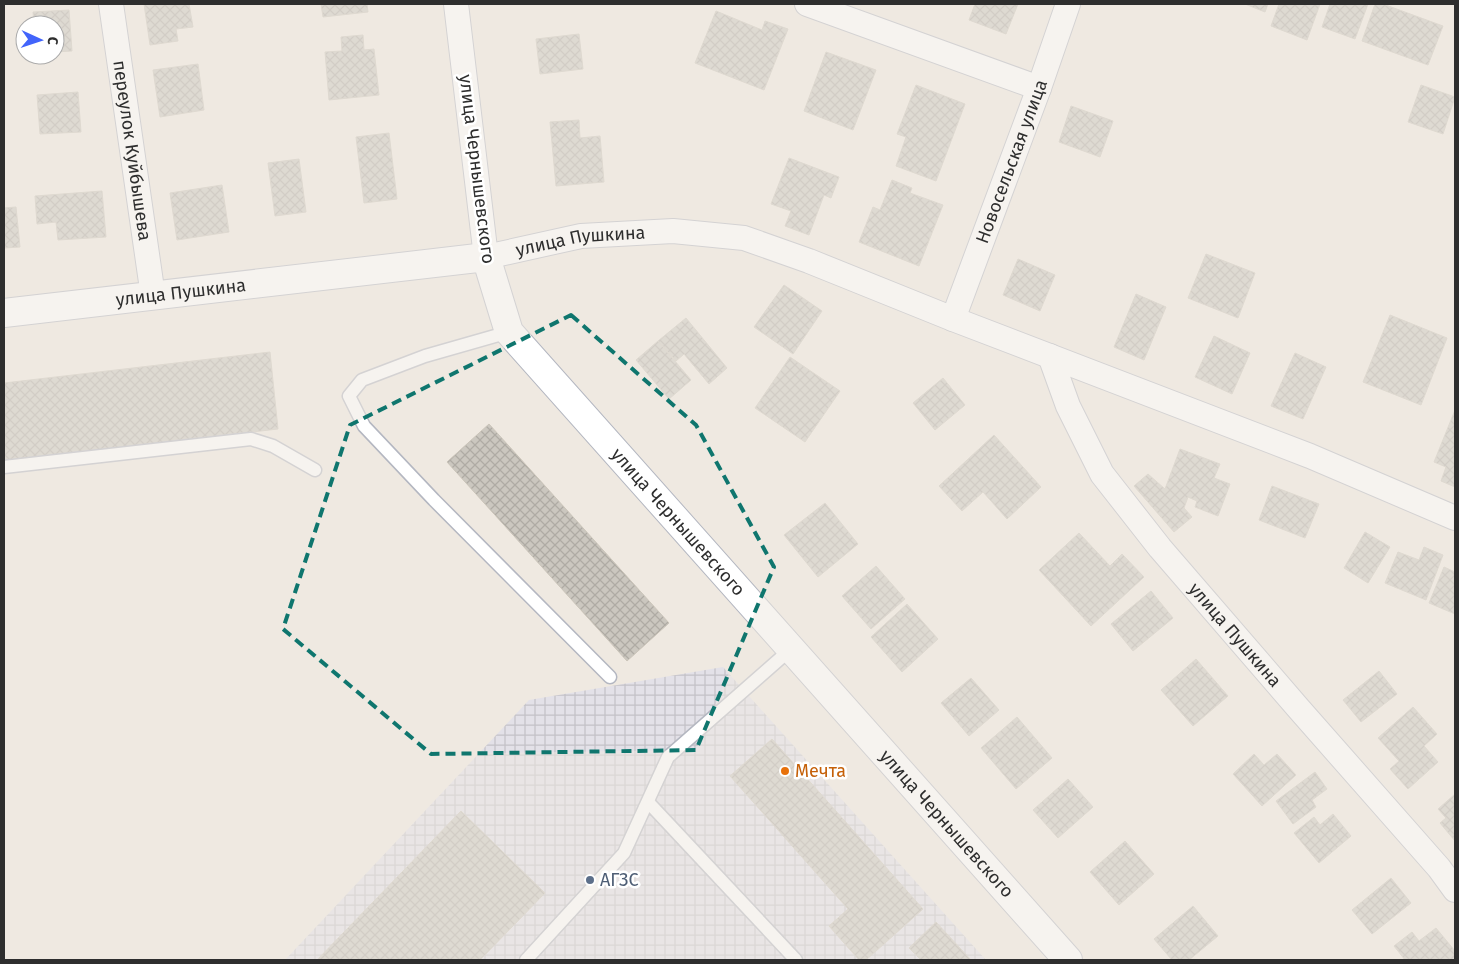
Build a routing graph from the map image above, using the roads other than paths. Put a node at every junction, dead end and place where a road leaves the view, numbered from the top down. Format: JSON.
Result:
{"nodes":[{"id":1,"x":112,"y":4,"type":"edge"},
{"id":2,"x":456,"y":4,"type":"edge"},
{"id":3,"x":807,"y":4,"type":"edge"},
{"id":4,"x":1068,"y":4,"type":"edge"},
{"id":5,"x":1039,"y":88,"type":"junction"},
{"id":6,"x":486,"y":257,"type":"junction"},
{"id":7,"x":153,"y":296,"type":"junction"},
{"id":8,"x":4,"y":313,"type":"edge"},
{"id":9,"x":953,"y":319,"type":"junction"},
{"id":10,"x":509,"y":332,"type":"junction"},
{"id":11,"x":1050,"y":356,"type":"junction"},
{"id":12,"x":4,"y":467,"type":"edge"},
{"id":13,"x":315,"y":470,"type":"dead end"},
{"id":14,"x":1455,"y":518,"type":"edge"},
{"id":15,"x":791,"y":649,"type":"junction"},
{"id":16,"x":610,"y":677,"type":"dead end"},
{"id":17,"x":648,"y":802,"type":"junction"},
{"id":18,"x":1455,"y":890,"type":"edge"},
{"id":19,"x":526,"y":960,"type":"edge"},
{"id":20,"x":796,"y":960,"type":"edge"},
{"id":21,"x":1068,"y":960,"type":"edge"}],
"edges":[{"from":1,"to":7,"type":"street","name":"переулок Куйбышева"},
{"from":2,"to":6,"type":"street","name":"улица Чернышевского"},
{"from":3,"to":5,"type":"street"},
{"from":4,"to":5,"type":"street","name":"Новосельская улица"},
{"from":5,"to":9,"type":"street","name":"Новосельская улица"},
{"from":6,"to":7,"type":"street","name":"улица Пушкина"},
{"from":6,"to":9,"type":"street","name":"улица Пушкина"},
{"from":6,"to":10,"type":"street","name":"улица Чернышевского"},
{"from":7,"to":8,"type":"street","name":"улица Пушкина"},
{"from":9,"to":11,"type":"street","name":"улица Пушкина"},
{"from":10,"to":15,"type":"street","name":"улица Чернышевского"},
{"from":10,"to":16,"type":"lane"},
{"from":11,"to":14,"type":"street","name":"улица Пушкина"},
{"from":11,"to":18,"type":"street","name":"улица Пушкина"},
{"from":12,"to":13,"type":"lane"},
{"from":15,"to":17,"type":"lane"},
{"from":15,"to":21,"type":"street","name":"улица Чернышевского"},
{"from":17,"to":19,"type":"lane"},
{"from":17,"to":20,"type":"lane"}]}
